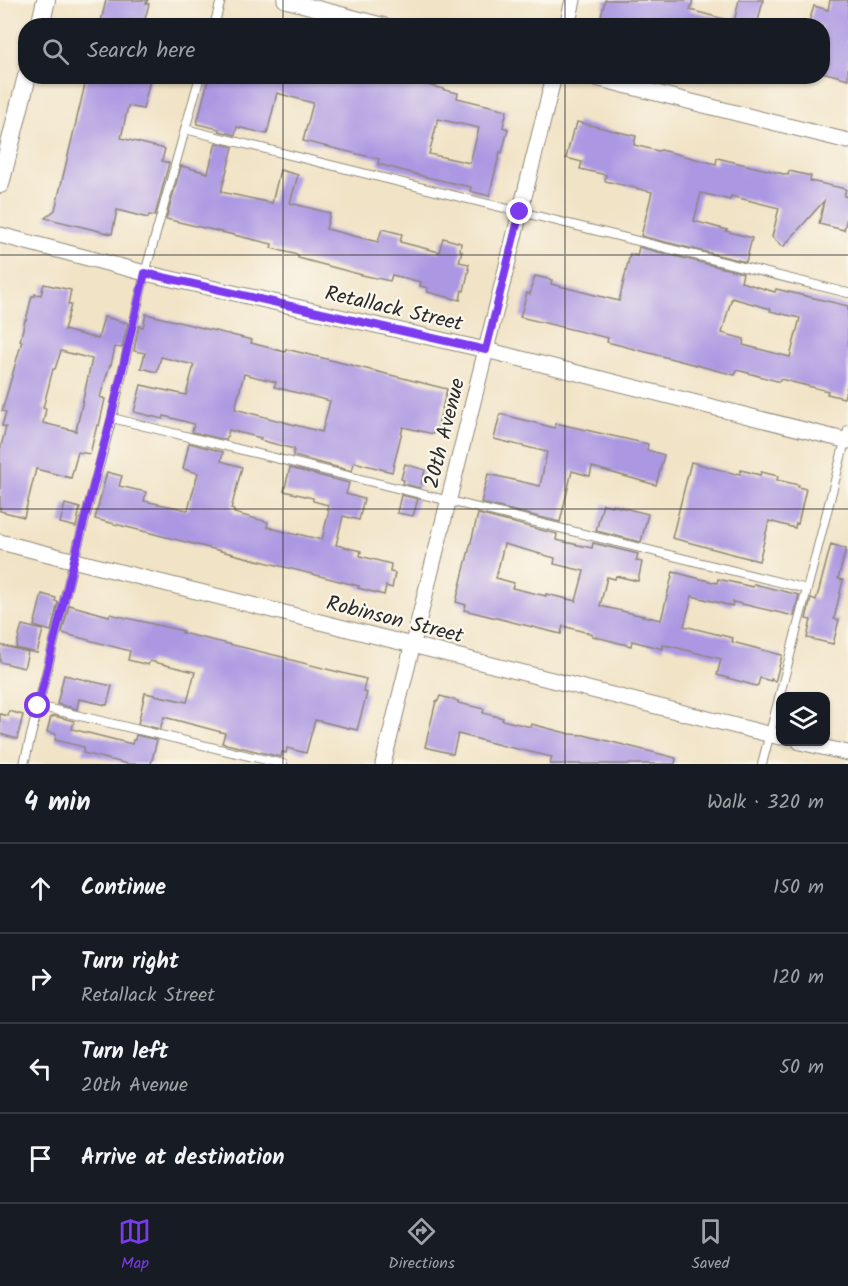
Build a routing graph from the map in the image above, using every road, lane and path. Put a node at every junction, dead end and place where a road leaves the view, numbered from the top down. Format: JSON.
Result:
{"nodes":[{"id":1,"x":46,"y":0,"type":"edge"},
{"id":2,"x":221,"y":0,"type":"edge"},
{"id":3,"x":285,"y":0,"type":"edge"},
{"id":4,"x":573,"y":0,"type":"edge"},
{"id":5,"x":42,"y":18,"type":"edge"},
{"id":6,"x":216,"y":18,"type":"edge"},
{"id":7,"x":355,"y":18,"type":"edge"},
{"id":8,"x":569,"y":18,"type":"edge"},
{"id":9,"x":25,"y":84,"type":"edge"},
{"id":10,"x":198,"y":84,"type":"edge"},
{"id":11,"x":552,"y":84,"type":"edge"},
{"id":12,"x":620,"y":84,"type":"edge"},
{"id":13,"x":185,"y":129,"type":"junction"},
{"id":14,"x":848,"y":141,"type":"edge"},
{"id":15,"x":0,"y":184,"type":"edge"},
{"id":16,"x":520,"y":212,"type":"junction"},
{"id":17,"x":0,"y":235,"type":"edge"},
{"id":18,"x":145,"y":273,"type":"junction"},
{"id":19,"x":848,"y":293,"type":"edge"},
{"id":20,"x":486,"y":350,"type":"junction"},
{"id":21,"x":111,"y":418,"type":"junction"},
{"id":22,"x":847,"y":437,"type":"edge"},
{"id":23,"x":449,"y":500,"type":"junction"},
{"id":24,"x":0,"y":542,"type":"edge"},
{"id":25,"x":74,"y":560,"type":"junction"},
{"id":26,"x":807,"y":589,"type":"junction"},
{"id":27,"x":413,"y":645,"type":"junction"},
{"id":28,"x":38,"y":706,"type":"junction"},
{"id":29,"x":775,"y":735,"type":"edge"},
{"id":30,"x":820,"y":746,"type":"edge"},
{"id":31,"x":848,"y":753,"type":"edge"},
{"id":32,"x":24,"y":764,"type":"edge"},
{"id":33,"x":283,"y":764,"type":"edge"},
{"id":34,"x":383,"y":764,"type":"edge"},
{"id":35,"x":762,"y":764,"type":"edge"}],
"edges":[{"from":1,"to":5,"type":"street"},
{"from":2,"to":6,"type":"lane"},
{"from":3,"to":7,"type":"street"},
{"from":4,"to":8,"type":"street"},
{"from":9,"to":15,"type":"street"},
{"from":10,"to":13,"type":"lane"},
{"from":11,"to":16,"type":"street","name":"20th Avenue"},
{"from":12,"to":14,"type":"street"},
{"from":13,"to":16,"type":"lane"},
{"from":13,"to":18,"type":"lane"},
{"from":16,"to":19,"type":"lane"},
{"from":16,"to":20,"type":"street","name":"20th Avenue"},
{"from":17,"to":18,"type":"street","name":"Retallack Street"},
{"from":18,"to":20,"type":"street","name":"Retallack Street"},
{"from":18,"to":21,"type":"lane"},
{"from":20,"to":22,"type":"street","name":"Retallack Street"},
{"from":20,"to":23,"type":"street","name":"20th Avenue"},
{"from":21,"to":23,"type":"lane"},
{"from":21,"to":25,"type":"lane"},
{"from":22,"to":26,"type":"lane"},
{"from":23,"to":26,"type":"lane"},
{"from":23,"to":27,"type":"street","name":"20th Avenue"},
{"from":24,"to":25,"type":"street","name":"Robinson Street"},
{"from":25,"to":27,"type":"street","name":"Robinson Street"},
{"from":25,"to":28,"type":"lane"},
{"from":26,"to":29,"type":"lane"},
{"from":27,"to":29,"type":"street","name":"Robinson Street"},
{"from":27,"to":34,"type":"street","name":"20th Avenue"},
{"from":28,"to":32,"type":"lane"},
{"from":28,"to":33,"type":"lane"},
{"from":29,"to":35,"type":"lane"},
{"from":30,"to":31,"type":"street"}]}
